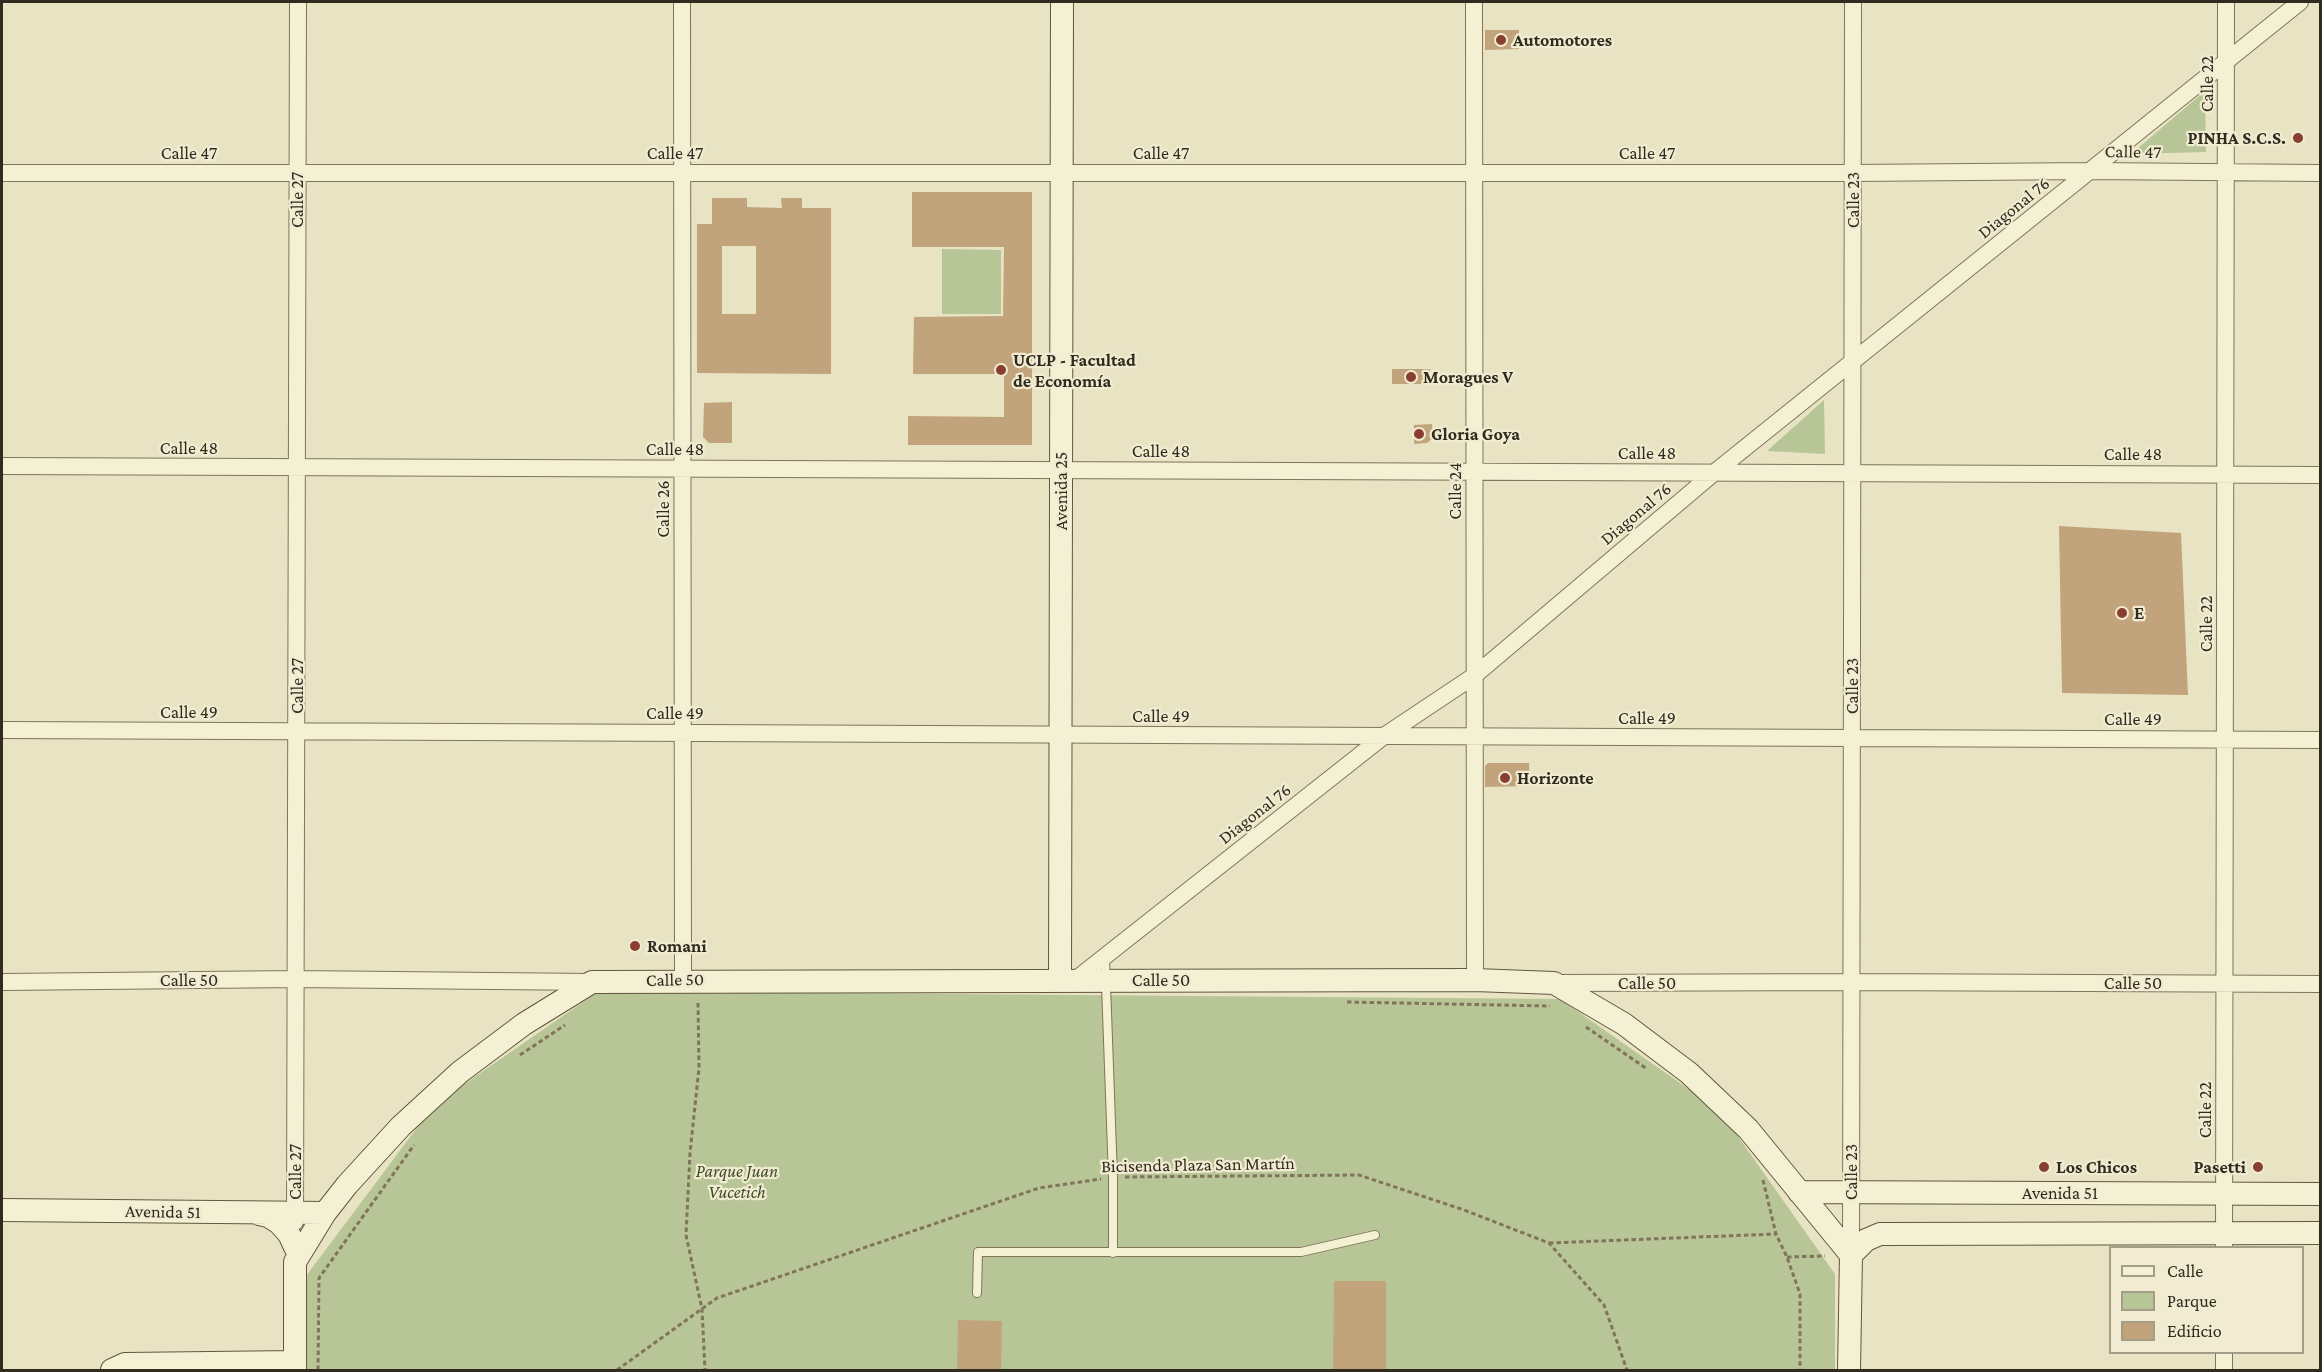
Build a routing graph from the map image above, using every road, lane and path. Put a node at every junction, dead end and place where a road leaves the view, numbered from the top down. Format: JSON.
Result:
{"nodes":[{"id":1,"x":298,"y":2,"type":"edge"},
{"id":2,"x":682,"y":2,"type":"edge"},
{"id":3,"x":1062,"y":2,"type":"edge"},
{"id":4,"x":1074,"y":2,"type":"edge"},
{"id":5,"x":1474,"y":2,"type":"edge"},
{"id":6,"x":1853,"y":2,"type":"edge"},
{"id":7,"x":2226,"y":2,"type":"edge"},
{"id":8,"x":2300,"y":2,"type":"edge"},
{"id":9,"x":2226,"y":60,"type":"junction"},
{"id":10,"x":2092,"y":171,"type":"junction"},
{"id":11,"x":297,"y":172,"type":"junction"},
{"id":12,"x":2,"y":173,"type":"edge"},
{"id":13,"x":682,"y":173,"type":"junction"},
{"id":14,"x":1068,"y":173,"type":"junction"},
{"id":15,"x":1474,"y":173,"type":"junction"},
{"id":16,"x":1853,"y":173,"type":"junction"},
{"id":17,"x":2226,"y":173,"type":"junction"},
{"id":18,"x":2320,"y":173,"type":"edge"},
{"id":19,"x":1853,"y":362,"type":"junction"},
{"id":20,"x":2,"y":466,"type":"edge"},
{"id":21,"x":297,"y":468,"type":"junction"},
{"id":22,"x":682,"y":469,"type":"junction"},
{"id":23,"x":1068,"y":470,"type":"junction"},
{"id":24,"x":1474,"y":472,"type":"junction"},
{"id":25,"x":1715,"y":472,"type":"junction"},
{"id":26,"x":1852,"y":473,"type":"junction"},
{"id":27,"x":2226,"y":474,"type":"junction"},
{"id":28,"x":2320,"y":475,"type":"edge"},
{"id":29,"x":1474,"y":676,"type":"junction"},
{"id":30,"x":2,"y":730,"type":"edge"},
{"id":31,"x":297,"y":732,"type":"junction"},
{"id":32,"x":683,"y":733,"type":"junction"},
{"id":33,"x":1067,"y":735,"type":"junction"},
{"id":34,"x":1384,"y":736,"type":"junction"},
{"id":35,"x":1475,"y":736,"type":"junction"},
{"id":36,"x":1852,"y":738,"type":"junction"},
{"id":37,"x":2225,"y":739,"type":"junction"},
{"id":38,"x":2320,"y":740,"type":"edge"},
{"id":39,"x":1105,"y":957,"type":"junction"},
{"id":40,"x":296,"y":980,"type":"junction"},
{"id":41,"x":690,"y":980,"type":"junction"},
{"id":42,"x":1068,"y":980,"type":"junction"},
{"id":43,"x":1106,"y":980,"type":"junction"},
{"id":44,"x":1474,"y":980,"type":"junction"},
{"id":45,"x":2,"y":982,"type":"edge"},
{"id":46,"x":592,"y":982,"type":"junction"},
{"id":47,"x":1852,"y":982,"type":"junction"},
{"id":48,"x":2225,"y":983,"type":"junction"},
{"id":49,"x":2320,"y":984,"type":"edge"},
{"id":50,"x":1554,"y":994,"type":"junction"},
{"id":51,"x":1338,"y":1002,"type":"dead end"},
{"id":52,"x":574,"y":1019,"type":"dead end"},
{"id":53,"x":1582,"y":1025,"type":"dead end"},
{"id":54,"x":516,"y":1057,"type":"dead end"},
{"id":55,"x":1647,"y":1069,"type":"dead end"},
{"id":56,"x":419,"y":1137,"type":"dead end"},
{"id":57,"x":1113,"y":1178,"type":"junction"},
{"id":58,"x":1763,"y":1178,"type":"dead end"},
{"id":59,"x":1799,"y":1192,"type":"junction"},
{"id":60,"x":1851,"y":1192,"type":"junction"},
{"id":61,"x":2224,"y":1194,"type":"junction"},
{"id":62,"x":2320,"y":1194,"type":"edge"},
{"id":63,"x":2,"y":1210,"type":"edge"},
{"id":64,"x":254,"y":1213,"type":"junction"},
{"id":65,"x":295,"y":1213,"type":"junction"},
{"id":66,"x":325,"y":1213,"type":"junction"},
{"id":67,"x":2320,"y":1233,"type":"edge"},
{"id":68,"x":1776,"y":1234,"type":"junction"},
{"id":69,"x":1375,"y":1235,"type":"dead end"},
{"id":70,"x":2224,"y":1240,"type":"edge"},
{"id":71,"x":1549,"y":1243,"type":"junction"},
{"id":72,"x":1113,"y":1253,"type":"junction"},
{"id":73,"x":295,"y":1254,"type":"junction"},
{"id":74,"x":1851,"y":1255,"type":"junction"},
{"id":75,"x":1787,"y":1257,"type":"junction"},
{"id":76,"x":977,"y":1293,"type":"dead end"},
{"id":77,"x":702,"y":1309,"type":"junction"},
{"id":78,"x":2224,"y":1354,"type":"edge"},
{"id":79,"x":295,"y":1366,"type":"edge"},
{"id":80,"x":112,"y":1371,"type":"edge"},
{"id":81,"x":318,"y":1371,"type":"edge"},
{"id":82,"x":617,"y":1371,"type":"edge"},
{"id":83,"x":705,"y":1371,"type":"edge"},
{"id":84,"x":1627,"y":1371,"type":"edge"},
{"id":85,"x":1800,"y":1371,"type":"edge"},
{"id":86,"x":1848,"y":1371,"type":"edge"},
{"id":87,"x":2224,"y":1371,"type":"edge"}],
"edges":[{"from":1,"to":11,"type":"street","name":"Calle 27"},
{"from":2,"to":13,"type":"street","name":"Calle 26"},
{"from":3,"to":14,"type":"main road","name":"Avenida 25"},
{"from":4,"to":14,"type":"main road","name":"Avenida 25"},
{"from":5,"to":15,"type":"street","name":"Calle 24"},
{"from":6,"to":16,"type":"street","name":"Calle 23"},
{"from":7,"to":9,"type":"street","name":"Calle 22"},
{"from":8,"to":9,"type":"street","name":"Diagonal 76"},
{"from":9,"to":10,"type":"street","name":"Diagonal 76"},
{"from":9,"to":17,"type":"street","name":"Calle 22"},
{"from":10,"to":16,"type":"street","name":"Calle 47"},
{"from":10,"to":17,"type":"street","name":"Calle 47"},
{"from":10,"to":19,"type":"street","name":"Diagonal 76"},
{"from":11,"to":12,"type":"street","name":"Calle 47"},
{"from":11,"to":13,"type":"street","name":"Calle 47"},
{"from":11,"to":21,"type":"street","name":"Calle 27"},
{"from":13,"to":14,"type":"street","name":"Calle 47"},
{"from":13,"to":22,"type":"street","name":"Calle 26"},
{"from":14,"to":15,"type":"street","name":"Calle 47"},
{"from":14,"to":23,"type":"main road","name":"Avenida 25"},
{"from":15,"to":16,"type":"street","name":"Calle 47"},
{"from":15,"to":24,"type":"street","name":"Calle 24"},
{"from":16,"to":19,"type":"street","name":"Calle 23"},
{"from":17,"to":18,"type":"street","name":"Calle 47"},
{"from":17,"to":27,"type":"street","name":"Calle 22"},
{"from":19,"to":25,"type":"street","name":"Diagonal 76"},
{"from":19,"to":26,"type":"street","name":"Calle 23"},
{"from":20,"to":21,"type":"street","name":"Calle 48"},
{"from":21,"to":22,"type":"street","name":"Calle 48"},
{"from":21,"to":31,"type":"street","name":"Calle 27"},
{"from":22,"to":23,"type":"street","name":"Calle 48"},
{"from":22,"to":32,"type":"street","name":"Calle 26"},
{"from":23,"to":24,"type":"street","name":"Calle 48"},
{"from":23,"to":33,"type":"main road","name":"Avenida 25"},
{"from":24,"to":25,"type":"street","name":"Calle 48"},
{"from":24,"to":29,"type":"street","name":"Calle 24"},
{"from":25,"to":26,"type":"street","name":"Calle 48"},
{"from":25,"to":29,"type":"street","name":"Diagonal 76"},
{"from":26,"to":27,"type":"street","name":"Calle 48"},
{"from":26,"to":36,"type":"street","name":"Calle 23"},
{"from":27,"to":28,"type":"street","name":"Calle 48"},
{"from":27,"to":37,"type":"street","name":"Calle 22"},
{"from":29,"to":34,"type":"street","name":"Diagonal 76"},
{"from":29,"to":35,"type":"street","name":"Calle 24"},
{"from":30,"to":31,"type":"street","name":"Calle 49"},
{"from":31,"to":32,"type":"street","name":"Calle 49"},
{"from":31,"to":40,"type":"street","name":"Calle 27"},
{"from":32,"to":33,"type":"street","name":"Calle 49"},
{"from":32,"to":41,"type":"street","name":"Calle 26"},
{"from":33,"to":34,"type":"street","name":"Calle 49"},
{"from":33,"to":42,"type":"main road","name":"Avenida 25"},
{"from":34,"to":35,"type":"street","name":"Calle 49"},
{"from":34,"to":39,"type":"street","name":"Diagonal 76"},
{"from":35,"to":36,"type":"street","name":"Calle 49"},
{"from":35,"to":44,"type":"street","name":"Calle 24"},
{"from":36,"to":37,"type":"street","name":"Calle 49"},
{"from":36,"to":47,"type":"street","name":"Calle 23"},
{"from":37,"to":38,"type":"street","name":"Calle 49"},
{"from":37,"to":48,"type":"street","name":"Calle 22"},
{"from":39,"to":42,"type":"street","name":"Diagonal 76"},
{"from":39,"to":43,"type":"lane"},
{"from":40,"to":45,"type":"street","name":"Calle 50"},
{"from":40,"to":46,"type":"street","name":"Calle 50"},
{"from":40,"to":65,"type":"street","name":"Calle 27"},
{"from":41,"to":42,"type":"main road","name":"Calle 50"},
{"from":41,"to":46,"type":"main road","name":"Calle 50"},
{"from":41,"to":77,"type":"path"},
{"from":42,"to":43,"type":"main road","name":"Calle 50"},
{"from":43,"to":44,"type":"main road","name":"Calle 50"},
{"from":43,"to":57,"type":"lane"},
{"from":44,"to":50,"type":"main road","name":"Calle 50"},
{"from":46,"to":66,"type":"main road"},
{"from":47,"to":48,"type":"street","name":"Calle 50"},
{"from":47,"to":50,"type":"street","name":"Calle 50"},
{"from":47,"to":60,"type":"street","name":"Calle 23"},
{"from":48,"to":49,"type":"street","name":"Calle 50"},
{"from":48,"to":61,"type":"street","name":"Calle 22"},
{"from":50,"to":51,"type":"path"},
{"from":50,"to":59,"type":"main road"},
{"from":52,"to":54,"type":"path"},
{"from":53,"to":55,"type":"path"},
{"from":56,"to":81,"type":"path"},
{"from":57,"to":71,"type":"path","name":"Bicisenda Plaza San Martín"},
{"from":57,"to":72,"type":"lane"},
{"from":57,"to":77,"type":"path","name":"Bicisenda Plaza San Martín"},
{"from":58,"to":68,"type":"path"},
{"from":59,"to":60,"type":"main road","name":"Avenida 51"},
{"from":59,"to":74,"type":"main road"},
{"from":60,"to":61,"type":"main road","name":"Avenida 51"},
{"from":60,"to":74,"type":"street","name":"Calle 23"},
{"from":61,"to":62,"type":"main road","name":"Avenida 51"},
{"from":61,"to":70,"type":"street","name":"Calle 22"},
{"from":63,"to":64,"type":"main road","name":"Avenida 51"},
{"from":64,"to":65,"type":"main road","name":"Avenida 51"},
{"from":64,"to":73,"type":"main road"},
{"from":65,"to":66,"type":"main road","name":"Avenida 51"},
{"from":65,"to":73,"type":"street","name":"Calle 27"},
{"from":66,"to":73,"type":"main road"},
{"from":67,"to":70,"type":"main road"},
{"from":68,"to":71,"type":"path"},
{"from":68,"to":75,"type":"path"},
{"from":69,"to":72,"type":"lane"},
{"from":70,"to":74,"type":"main road"},
{"from":71,"to":84,"type":"path","name":"Bicisenda Plaza San Martín"},
{"from":72,"to":76,"type":"lane"},
{"from":73,"to":79,"type":"main road","name":"Calle 27"},
{"from":74,"to":75,"type":"path"},
{"from":74,"to":86,"type":"main road","name":"Calle 23"},
{"from":75,"to":85,"type":"path"},
{"from":77,"to":82,"type":"path","name":"Bicisenda Plaza San Martín"},
{"from":77,"to":83,"type":"path"},
{"from":78,"to":87,"type":"street"},
{"from":79,"to":80,"type":"main road"}]}
